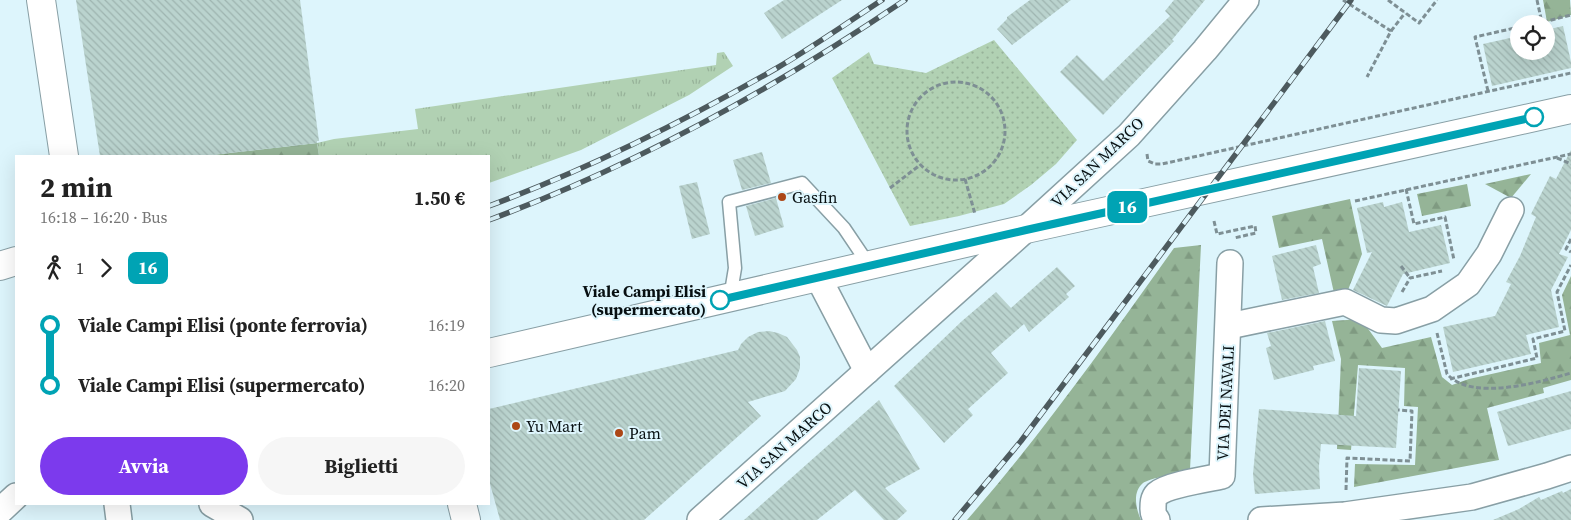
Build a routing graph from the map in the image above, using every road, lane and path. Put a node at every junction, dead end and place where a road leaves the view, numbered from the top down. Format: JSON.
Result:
{"nodes":[{"id":1,"x":41,"y":0,"type":"edge"},
{"id":2,"x":1246,"y":0,"type":"edge"},
{"id":3,"x":1342,"y":0,"type":"edge"},
{"id":4,"x":1388,"y":0,"type":"edge"},
{"id":5,"x":1437,"y":0,"type":"edge"},
{"id":6,"x":1537,"y":0,"type":"edge"},
{"id":7,"x":1405,"y":13,"type":"junction"},
{"id":8,"x":1540,"y":15,"type":"edge"},
{"id":9,"x":1571,"y":16,"type":"edge"},
{"id":10,"x":1555,"y":20,"type":"edge"},
{"id":11,"x":1510,"y":29,"type":"edge"},
{"id":12,"x":1390,"y":31,"type":"junction"},
{"id":13,"x":1571,"y":72,"type":"edge"},
{"id":14,"x":1367,"y":77,"type":"dead end"},
{"id":15,"x":1488,"y":92,"type":"junction"},
{"id":16,"x":1571,"y":109,"type":"edge"},
{"id":17,"x":1147,"y":151,"type":"dead end"},
{"id":18,"x":1571,"y":154,"type":"edge"},
{"id":19,"x":64,"y":155,"type":"edge"},
{"id":20,"x":1556,"y":158,"type":"junction"},
{"id":21,"x":1571,"y":164,"type":"edge"},
{"id":22,"x":920,"y":165,"type":"junction"},
{"id":23,"x":965,"y":179,"type":"junction"},
{"id":24,"x":890,"y":188,"type":"dead end"},
{"id":25,"x":1406,"y":189,"type":"junction"},
{"id":26,"x":1355,"y":201,"type":"dead end"},
{"id":27,"x":1511,"y":210,"type":"dead end"},
{"id":28,"x":976,"y":218,"type":"dead end"},
{"id":29,"x":1214,"y":221,"type":"dead end"},
{"id":30,"x":1026,"y":230,"type":"junction"},
{"id":31,"x":1232,"y":238,"type":"dead end"},
{"id":32,"x":1571,"y":239,"type":"edge"},
{"id":33,"x":1571,"y":252,"type":"edge"},
{"id":34,"x":15,"y":261,"type":"edge"},
{"id":35,"x":1230,"y":263,"type":"dead end"},
{"id":36,"x":1571,"y":265,"type":"edge"},
{"id":37,"x":0,"y":266,"type":"edge"},
{"id":38,"x":869,"y":266,"type":"junction"},
{"id":39,"x":1401,"y":266,"type":"dead end"},
{"id":40,"x":1456,"y":268,"type":"dead end"},
{"id":41,"x":1446,"y":270,"type":"dead end"},
{"id":42,"x":818,"y":277,"type":"junction"},
{"id":43,"x":1410,"y":278,"type":"junction"},
{"id":44,"x":730,"y":298,"type":"junction"},
{"id":45,"x":1432,"y":309,"type":"junction"},
{"id":46,"x":1386,"y":320,"type":"junction"},
{"id":47,"x":1229,"y":326,"type":"junction"},
{"id":48,"x":492,"y":355,"type":"edge"},
{"id":49,"x":867,"y":371,"type":"junction"},
{"id":50,"x":1571,"y":373,"type":"edge"},
{"id":51,"x":1450,"y":379,"type":"junction"},
{"id":52,"x":1398,"y":410,"type":"dead end"},
{"id":53,"x":1571,"y":468,"type":"edge"},
{"id":54,"x":1346,"y":495,"type":"dead end"},
{"id":55,"x":15,"y":497,"type":"edge"},
{"id":56,"x":116,"y":505,"type":"edge"},
{"id":57,"x":214,"y":505,"type":"edge"},
{"id":58,"x":462,"y":505,"type":"edge"},
{"id":59,"x":0,"y":511,"type":"edge"},
{"id":60,"x":119,"y":520,"type":"edge"},
{"id":61,"x":240,"y":520,"type":"edge"},
{"id":62,"x":466,"y":520,"type":"edge"},
{"id":63,"x":700,"y":520,"type":"edge"},
{"id":64,"x":1157,"y":520,"type":"edge"},
{"id":65,"x":1261,"y":520,"type":"edge"}],
"edges":[{"from":1,"to":19,"type":"main road"},
{"from":2,"to":30,"type":"street","name":"VIA SAN MARCO"},
{"from":3,"to":12,"type":"path"},
{"from":4,"to":7,"type":"path"},
{"from":5,"to":7,"type":"path"},
{"from":6,"to":8,"type":"path"},
{"from":7,"to":12,"type":"path"},
{"from":9,"to":10,"type":"path"},
{"from":11,"to":15,"type":"path"},
{"from":12,"to":14,"type":"path"},
{"from":13,"to":15,"type":"path"},
{"from":15,"to":17,"type":"path"},
{"from":16,"to":30,"type":"main road"},
{"from":18,"to":20,"type":"path"},
{"from":20,"to":21,"type":"path"},
{"from":20,"to":25,"type":"path"},
{"from":22,"to":23,"type":"path"},
{"from":22,"to":23,"type":"path"},
{"from":22,"to":24,"type":"path"},
{"from":23,"to":28,"type":"path"},
{"from":25,"to":26,"type":"path"},
{"from":25,"to":40,"type":"path"},
{"from":27,"to":45,"type":"street"},
{"from":29,"to":31,"type":"path"},
{"from":30,"to":38,"type":"main road"},
{"from":30,"to":49,"type":"street","name":"VIA SAN MARCO"},
{"from":32,"to":33,"type":"path"},
{"from":34,"to":37,"type":"main road"},
{"from":35,"to":47,"type":"street","name":"VIA DEI NAVALI"},
{"from":36,"to":51,"type":"path"},
{"from":38,"to":42,"type":"main road"},
{"from":38,"to":44,"type":"lane"},
{"from":39,"to":43,"type":"path"},
{"from":41,"to":43,"type":"path"},
{"from":42,"to":44,"type":"main road"},
{"from":42,"to":49,"type":"street"},
{"from":43,"to":46,"type":"path"},
{"from":44,"to":48,"type":"main road"},
{"from":45,"to":46,"type":"street"},
{"from":45,"to":51,"type":"path"},
{"from":46,"to":47,"type":"street"},
{"from":47,"to":64,"type":"street","name":"VIA DEI NAVALI"},
{"from":49,"to":63,"type":"street","name":"VIA SAN MARCO"},
{"from":50,"to":51,"type":"path"},
{"from":52,"to":54,"type":"path"},
{"from":53,"to":65,"type":"street"},
{"from":55,"to":59,"type":"street"},
{"from":56,"to":60,"type":"street"},
{"from":57,"to":61,"type":"street"},
{"from":58,"to":62,"type":"main road"}]}
